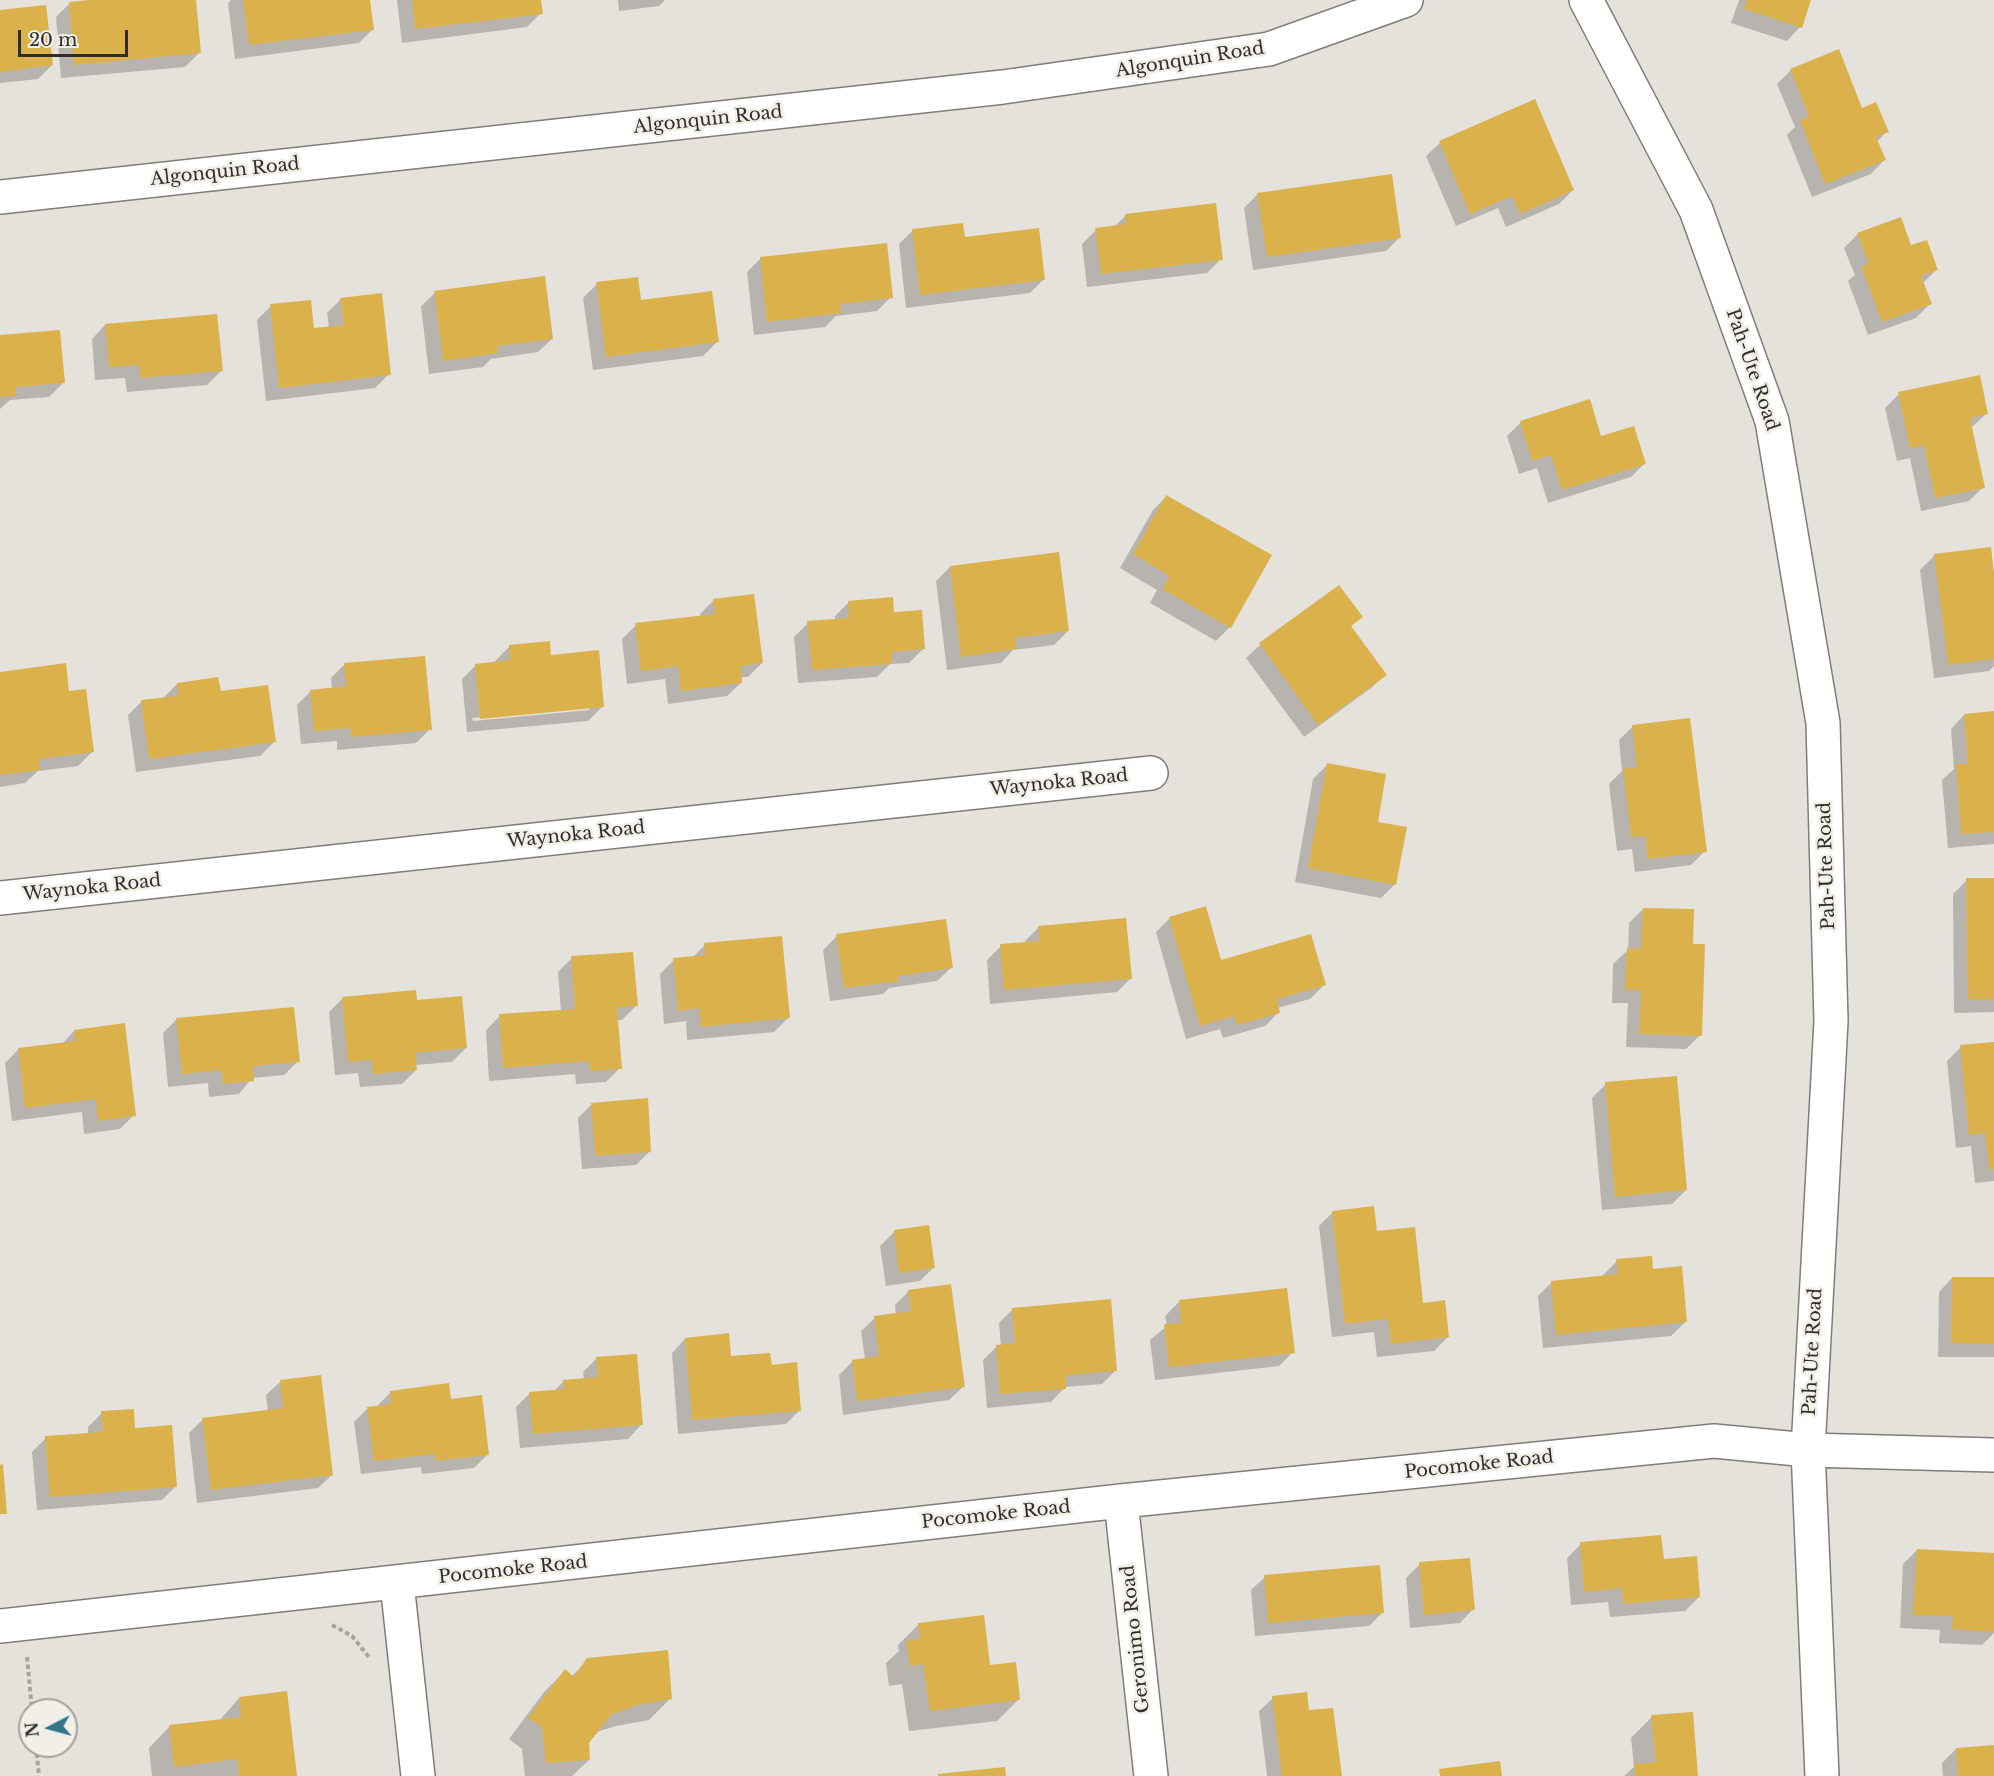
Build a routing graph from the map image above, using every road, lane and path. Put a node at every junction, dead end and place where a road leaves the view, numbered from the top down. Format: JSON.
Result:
{"nodes":[{"id":1,"x":1406,"y":0,"type":"edge"},
{"id":2,"x":1586,"y":0,"type":"edge"},
{"id":3,"x":0,"y":197,"type":"edge"},
{"id":4,"x":1151,"y":772,"type":"dead end"},
{"id":5,"x":0,"y":898,"type":"edge"},
{"id":6,"x":1808,"y":1449,"type":"junction"},
{"id":7,"x":1994,"y":1455,"type":"edge"},
{"id":8,"x":1121,"y":1501,"type":"junction"},
{"id":9,"x":397,"y":1583,"type":"junction"},
{"id":10,"x":326,"y":1622,"type":"dead end"},
{"id":11,"x":12,"y":1625,"type":"edge"},
{"id":12,"x":371,"y":1659,"type":"dead end"},
{"id":13,"x":29,"y":1698,"type":"edge"},
{"id":14,"x":37,"y":1758,"type":"edge"},
{"id":15,"x":39,"y":1776,"type":"edge"},
{"id":16,"x":418,"y":1776,"type":"edge"},
{"id":17,"x":1151,"y":1776,"type":"edge"},
{"id":18,"x":1822,"y":1776,"type":"edge"}],
"edges":[{"from":1,"to":3,"type":"street","name":"Algonquin Road"},
{"from":2,"to":6,"type":"street","name":"Pah-Ute Road"},
{"from":4,"to":5,"type":"street","name":"Waynoka Road"},
{"from":6,"to":7,"type":"street","name":"Pocomoke Road"},
{"from":6,"to":8,"type":"street","name":"Pocomoke Road"},
{"from":6,"to":18,"type":"street","name":"Pah-Ute Road"},
{"from":8,"to":9,"type":"street","name":"Pocomoke Road"},
{"from":8,"to":17,"type":"street","name":"Geronimo Road"},
{"from":9,"to":11,"type":"street","name":"Pocomoke Road"},
{"from":9,"to":16,"type":"street"},
{"from":10,"to":12,"type":"path"},
{"from":11,"to":13,"type":"path"},
{"from":14,"to":15,"type":"path"}]}
